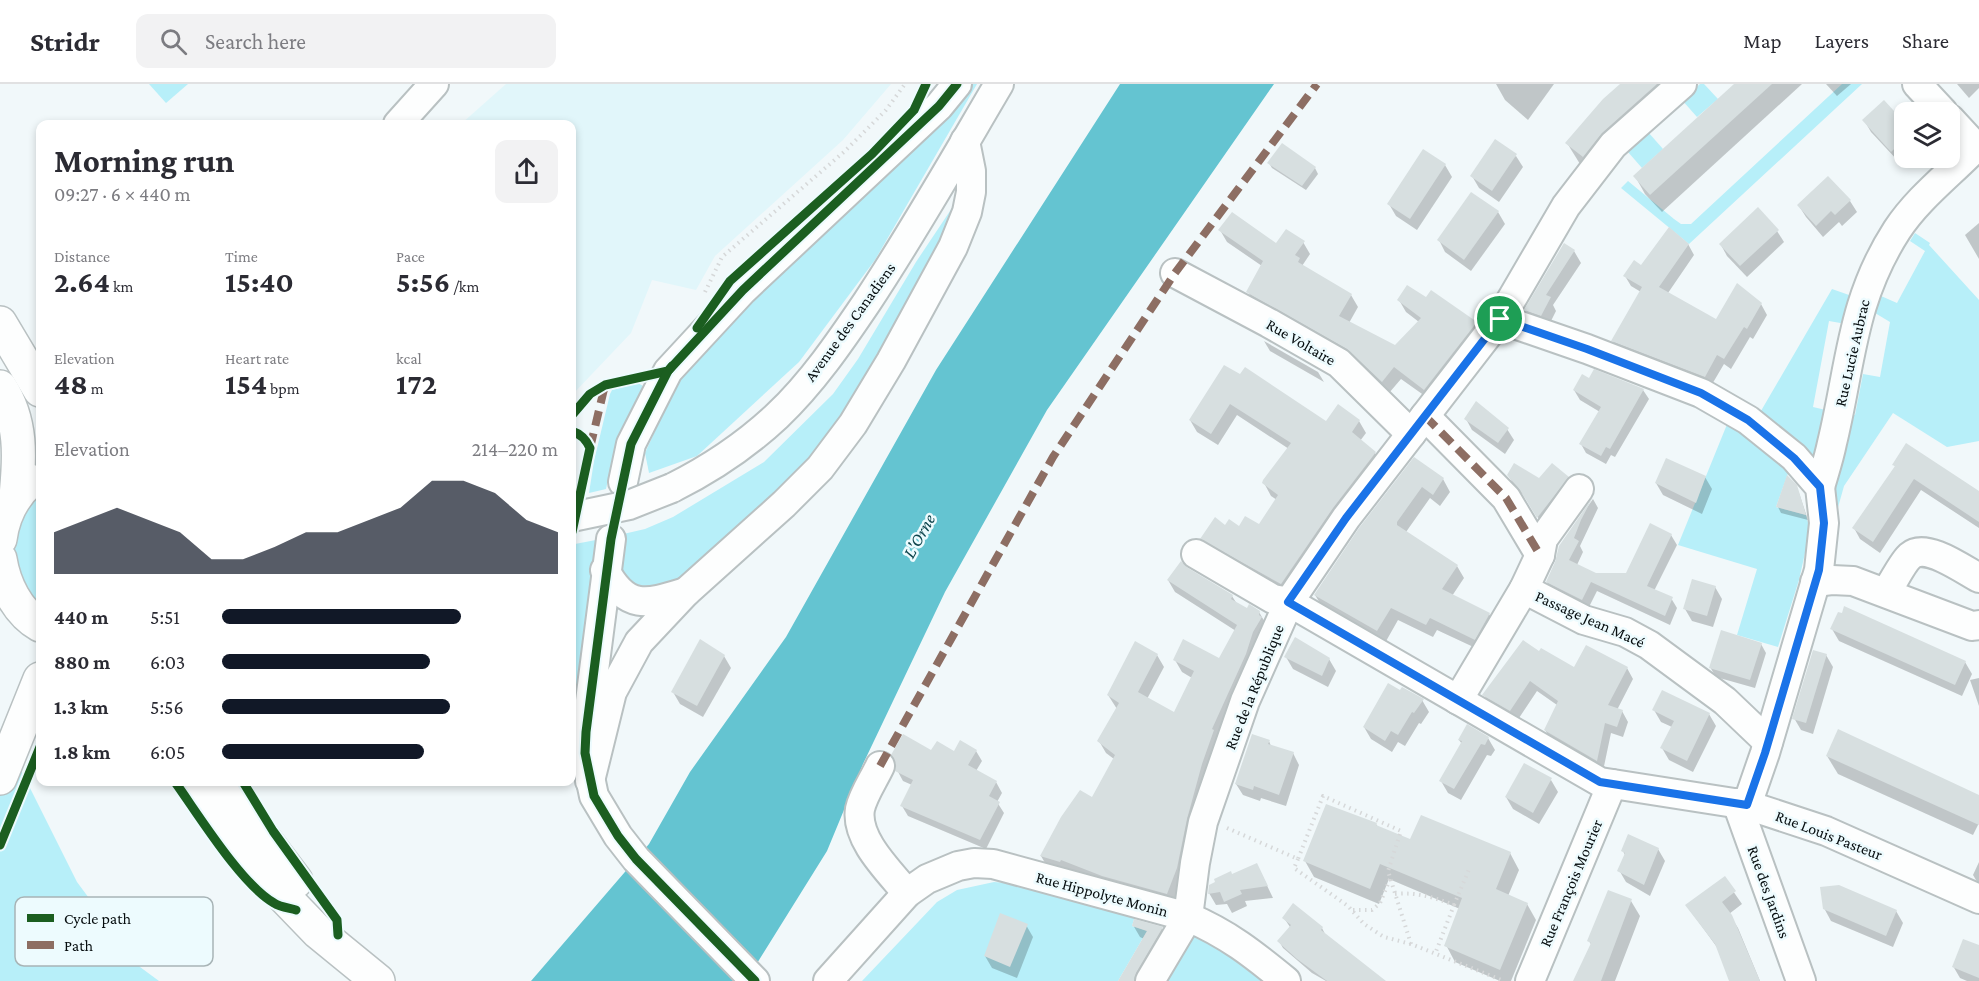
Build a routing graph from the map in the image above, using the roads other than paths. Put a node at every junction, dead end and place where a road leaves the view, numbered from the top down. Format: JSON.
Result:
{"nodes":[{"id":1,"x":434,"y":84,"type":"edge"},
{"id":2,"x":957,"y":84,"type":"edge"},
{"id":3,"x":999,"y":84,"type":"edge"},
{"id":4,"x":1682,"y":84,"type":"edge"},
{"id":5,"x":1917,"y":84,"type":"edge"},
{"id":6,"x":1934,"y":102,"type":"edge"},
{"id":7,"x":402,"y":120,"type":"edge"},
{"id":8,"x":1960,"y":129,"type":"edge"},
{"id":9,"x":965,"y":141,"type":"junction"},
{"id":10,"x":1978,"y":146,"type":"edge"},
{"id":11,"x":1175,"y":273,"type":"dead end"},
{"id":12,"x":1500,"y":319,"type":"junction"},
{"id":13,"x":0,"y":323,"type":"edge"},
{"id":14,"x":36,"y":383,"type":"edge"},
{"id":15,"x":0,"y":387,"type":"edge"},
{"id":16,"x":1418,"y":425,"type":"junction"},
{"id":17,"x":36,"y":476,"type":"edge"},
{"id":18,"x":624,"y":482,"type":"dead end"},
{"id":19,"x":1820,"y":487,"type":"junction"},
{"id":20,"x":1579,"y":489,"type":"dead end"},
{"id":21,"x":16,"y":496,"type":"junction"},
{"id":22,"x":576,"y":516,"type":"edge"},
{"id":23,"x":0,"y":539,"type":"edge"},
{"id":24,"x":610,"y":539,"type":"dead end"},
{"id":25,"x":1196,"y":554,"type":"dead end"},
{"id":26,"x":1540,"y":555,"type":"junction"},
{"id":27,"x":0,"y":559,"type":"edge"},
{"id":28,"x":605,"y":570,"type":"junction"},
{"id":29,"x":1979,"y":578,"type":"edge"},
{"id":30,"x":1815,"y":582,"type":"junction"},
{"id":31,"x":1524,"y":589,"type":"junction"},
{"id":32,"x":686,"y":592,"type":"junction"},
{"id":33,"x":1886,"y":592,"type":"junction"},
{"id":34,"x":1288,"y":602,"type":"junction"},
{"id":35,"x":36,"y":622,"type":"edge"},
{"id":36,"x":1979,"y":625,"type":"edge"},
{"id":37,"x":36,"y":689,"type":"edge"},
{"id":38,"x":1458,"y":700,"type":"junction"},
{"id":39,"x":1768,"y":742,"type":"junction"},
{"id":40,"x":880,"y":766,"type":"dead end"},
{"id":41,"x":0,"y":778,"type":"edge"},
{"id":42,"x":590,"y":781,"type":"junction"},
{"id":43,"x":1612,"y":784,"type":"junction"},
{"id":44,"x":194,"y":786,"type":"edge"},
{"id":45,"x":229,"y":786,"type":"edge"},
{"id":46,"x":1742,"y":804,"type":"junction"},
{"id":47,"x":907,"y":893,"type":"junction"},
{"id":48,"x":1979,"y":899,"type":"edge"},
{"id":49,"x":1188,"y":917,"type":"junction"},
{"id":50,"x":371,"y":974,"type":"edge"},
{"id":51,"x":752,"y":979,"type":"edge"},
{"id":52,"x":828,"y":981,"type":"edge"},
{"id":53,"x":1150,"y":981,"type":"edge"},
{"id":54,"x":1286,"y":981,"type":"edge"},
{"id":55,"x":1530,"y":981,"type":"edge"},
{"id":56,"x":1801,"y":981,"type":"edge"}],
"edges":[{"from":1,"to":7,"type":"street"},
{"from":2,"to":18,"type":"street"},
{"from":3,"to":9,"type":"street","name":"Avenue des Canadiens"},
{"from":4,"to":12,"type":"street","name":"Rue de la République"},
{"from":5,"to":6,"type":"street"},
{"from":8,"to":10,"type":"street","name":"Rue Lucie Aubrac"},
{"from":9,"to":22,"type":"street","name":"Avenue des Canadiens","bridge":true},
{"from":9,"to":32,"type":"street"},
{"from":10,"to":19,"type":"street","name":"Rue Lucie Aubrac"},
{"from":11,"to":16,"type":"street","name":"Rue Voltaire"},
{"from":12,"to":16,"type":"street","name":"Rue de la République"},
{"from":12,"to":19,"type":"street"},
{"from":13,"to":14,"type":"main road"},
{"from":15,"to":21,"type":"main road"},
{"from":16,"to":26,"type":"street"},
{"from":16,"to":34,"type":"street","name":"Rue de la République"},
{"from":17,"to":21,"type":"main road"},
{"from":19,"to":30,"type":"street"},
{"from":20,"to":26,"type":"street","name":"Passage Jean Macé"},
{"from":21,"to":23,"type":"main road"},
{"from":24,"to":28,"type":"street"},
{"from":25,"to":34,"type":"street","name":"Rue Louis Pasteur"},
{"from":26,"to":31,"type":"street","name":"Passage Jean Macé"},
{"from":27,"to":35,"type":"main road"},
{"from":28,"to":32,"type":"street"},
{"from":28,"to":42,"type":"street"},
{"from":29,"to":33,"type":"street"},
{"from":30,"to":33,"type":"street"},
{"from":30,"to":39,"type":"street"},
{"from":31,"to":38,"type":"street"},
{"from":31,"to":39,"type":"street","name":"Passage Jean Macé"},
{"from":32,"to":42,"type":"street"},
{"from":33,"to":36,"type":"street"},
{"from":34,"to":38,"type":"street","name":"Rue Louis Pasteur"},
{"from":34,"to":49,"type":"street","name":"Rue de la République"},
{"from":37,"to":41,"type":"main road"},
{"from":38,"to":43,"type":"street","name":"Rue Louis Pasteur"},
{"from":39,"to":46,"type":"street"},
{"from":40,"to":47,"type":"street"},
{"from":42,"to":51,"type":"street"},
{"from":43,"to":46,"type":"street","name":"Rue Louis Pasteur"},
{"from":43,"to":55,"type":"street","name":"Rue François Mourier"},
{"from":44,"to":50,"type":"main road"},
{"from":45,"to":50,"type":"main road"},
{"from":46,"to":48,"type":"street","name":"Rue Louis Pasteur"},
{"from":46,"to":56,"type":"street","name":"Rue des Jardins"},
{"from":47,"to":49,"type":"street","name":"Rue Hippolyte Monin"},
{"from":47,"to":52,"type":"street","name":"Rue Hippolyte Monin"},
{"from":49,"to":53,"type":"street"},
{"from":49,"to":54,"type":"street","name":"Rue Hippolyte Monin"}]}
